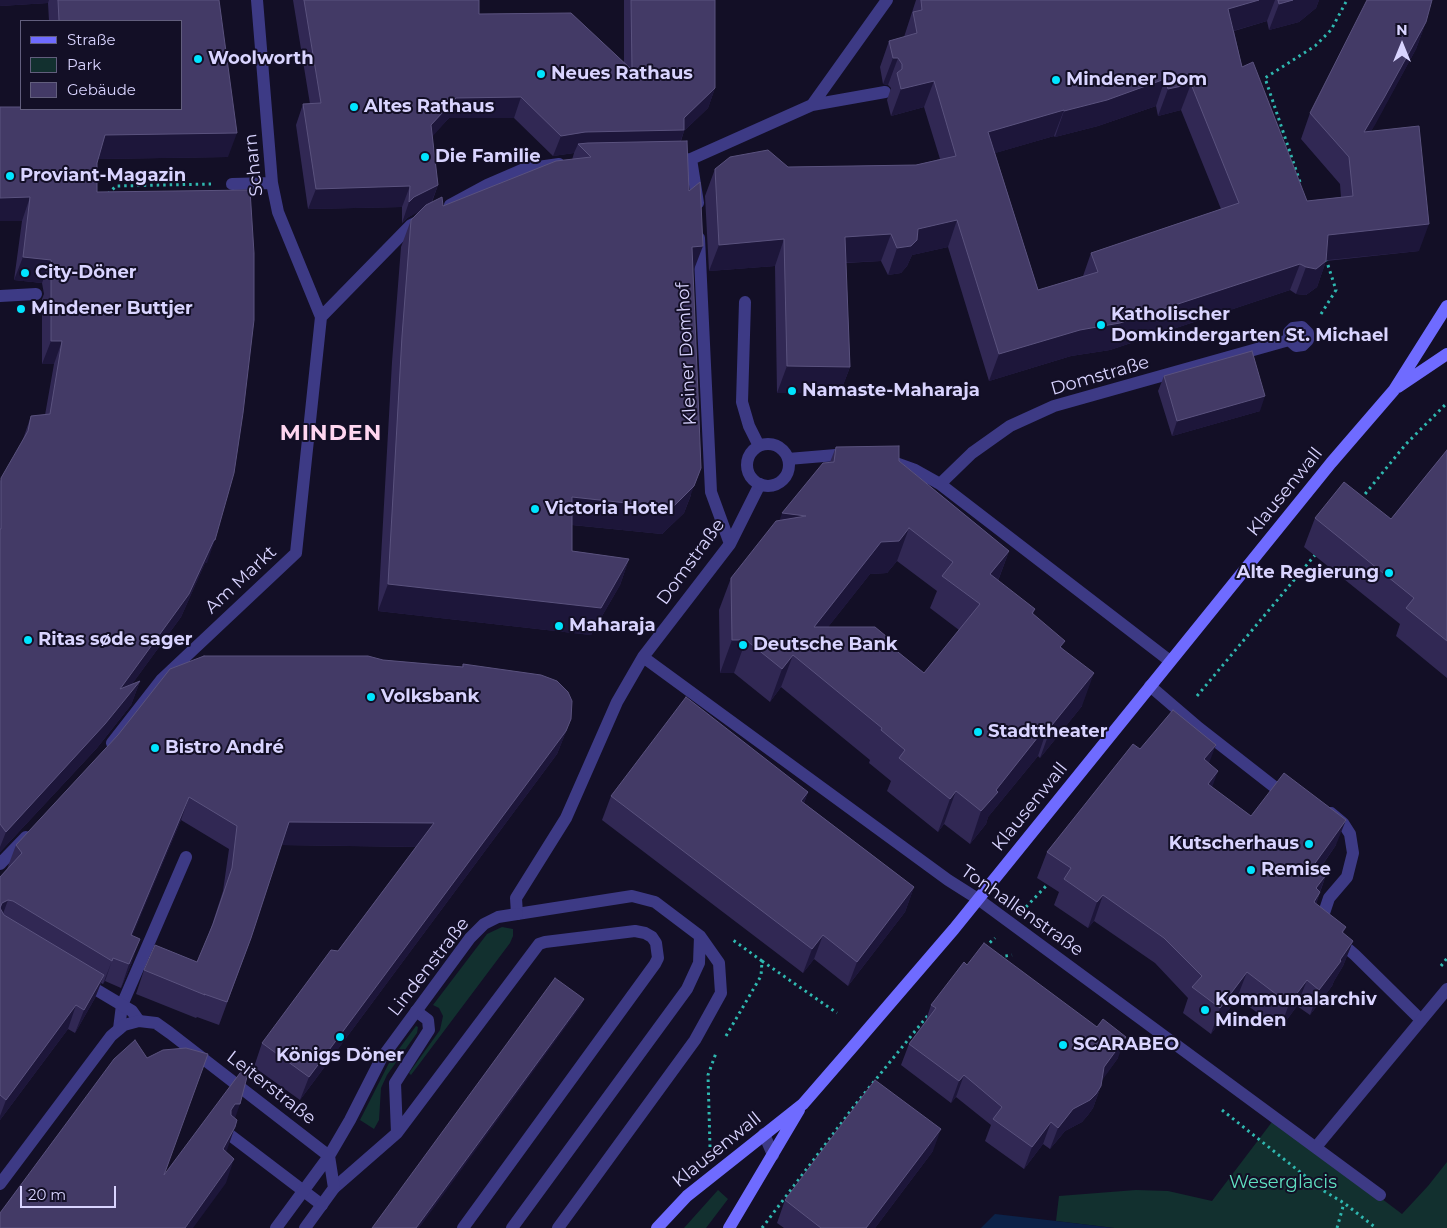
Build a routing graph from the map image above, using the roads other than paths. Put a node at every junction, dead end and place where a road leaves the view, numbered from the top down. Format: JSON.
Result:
{"nodes":[{"id":1,"x":257,"y":0,"type":"edge"},
{"id":2,"x":887,"y":0,"type":"edge"},
{"id":3,"x":885,"y":92,"type":"dead end"},
{"id":4,"x":812,"y":105,"type":"junction"},
{"id":5,"x":691,"y":159,"type":"junction"},
{"id":6,"x":663,"y":160,"type":"edge"},
{"id":7,"x":569,"y":162,"type":"edge"},
{"id":8,"x":272,"y":182,"type":"junction"},
{"id":9,"x":232,"y":184,"type":"road end"},
{"id":10,"x":36,"y":294,"type":"dead end"},
{"id":11,"x":0,"y":296,"type":"edge"},
{"id":12,"x":745,"y":302,"type":"dead end"},
{"id":13,"x":1447,"y":306,"type":"edge"},
{"id":14,"x":321,"y":317,"type":"junction"},
{"id":15,"x":1308,"y":333,"type":"road end"},
{"id":16,"x":1447,"y":354,"type":"edge"},
{"id":17,"x":1394,"y":390,"type":"junction"},
{"id":18,"x":759,"y":446,"type":"junction"},
{"id":19,"x":857,"y":455,"type":"edge"},
{"id":20,"x":788,"y":458,"type":"junction"},
{"id":21,"x":882,"y":458,"type":"edge"},
{"id":22,"x":760,"y":484,"type":"junction"},
{"id":23,"x":940,"y":484,"type":"junction"},
{"id":24,"x":730,"y":544,"type":"junction"},
{"id":25,"x":643,"y":656,"type":"junction"},
{"id":26,"x":1170,"y":661,"type":"junction"},
{"id":27,"x":1150,"y":686,"type":"junction"},
{"id":28,"x":103,"y":753,"type":"edge"},
{"id":29,"x":1297,"y":803,"type":"edge"},
{"id":30,"x":1318,"y":804,"type":"edge"},
{"id":31,"x":32,"y":830,"type":"edge"},
{"id":32,"x":186,"y":857,"type":"dead end"},
{"id":33,"x":0,"y":864,"type":"edge"},
{"id":34,"x":978,"y":899,"type":"junction"},
{"id":35,"x":517,"y":914,"type":"junction"},
{"id":36,"x":700,"y":936,"type":"junction"},
{"id":37,"x":73,"y":976,"type":"edge"},
{"id":38,"x":1447,"y":989,"type":"edge"},
{"id":39,"x":122,"y":1005,"type":"junction"},
{"id":40,"x":416,"y":1011,"type":"junction"},
{"id":41,"x":1421,"y":1020,"type":"junction"},
{"id":42,"x":139,"y":1021,"type":"junction"},
{"id":43,"x":119,"y":1029,"type":"junction"},
{"id":44,"x":803,"y":1104,"type":"junction"},
{"id":45,"x":397,"y":1133,"type":"junction"},
{"id":46,"x":764,"y":1134,"type":"junction"},
{"id":47,"x":230,"y":1135,"type":"edge"},
{"id":48,"x":1316,"y":1147,"type":"junction"},
{"id":49,"x":773,"y":1155,"type":"junction"},
{"id":50,"x":330,"y":1156,"type":"junction"},
{"id":51,"x":0,"y":1182,"type":"edge"},
{"id":52,"x":334,"y":1188,"type":"junction"},
{"id":53,"x":304,"y":1191,"type":"junction"},
{"id":54,"x":1380,"y":1195,"type":"dead end"},
{"id":55,"x":322,"y":1205,"type":"junction"},
{"id":56,"x":276,"y":1228,"type":"edge"},
{"id":57,"x":305,"y":1228,"type":"edge"},
{"id":58,"x":463,"y":1228,"type":"edge"},
{"id":59,"x":512,"y":1228,"type":"edge"},
{"id":60,"x":558,"y":1228,"type":"edge"},
{"id":61,"x":657,"y":1228,"type":"edge"},
{"id":62,"x":729,"y":1228,"type":"edge"}],
"edges":[{"from":1,"to":8,"type":"street","name":"Scharn"},
{"from":2,"to":4,"type":"street"},
{"from":3,"to":4,"type":"street"},
{"from":4,"to":5,"type":"street"},
{"from":5,"to":6,"type":"street"},
{"from":5,"to":24,"type":"street","name":"Kleiner Domhof"},
{"from":7,"to":14,"type":"street"},
{"from":8,"to":9,"type":"street"},
{"from":8,"to":14,"type":"street","name":"Scharn"},
{"from":10,"to":11,"type":"street"},
{"from":12,"to":18,"type":"street"},
{"from":13,"to":17,"type":"main road","name":"Klausenwall"},
{"from":14,"to":28,"type":"street","name":"Am Markt"},
{"from":15,"to":23,"type":"street","name":"Domstraße"},
{"from":16,"to":17,"type":"main road","name":"Klausenwall"},
{"from":17,"to":26,"type":"main road","name":"Klausenwall"},
{"from":18,"to":20,"type":"street"},
{"from":18,"to":22,"type":"street"},
{"from":19,"to":20,"type":"street"},
{"from":20,"to":22,"type":"street"},
{"from":21,"to":23,"type":"street"},
{"from":22,"to":24,"type":"street","name":"Domstraße"},
{"from":23,"to":26,"type":"street"},
{"from":24,"to":25,"type":"street","name":"Domstraße"},
{"from":25,"to":34,"type":"street","name":"Tonhallenstraße"},
{"from":25,"to":35,"type":"street"},
{"from":26,"to":27,"type":"main road","name":"Klausenwall"},
{"from":27,"to":29,"type":"street"},
{"from":27,"to":34,"type":"main road","name":"Klausenwall"},
{"from":30,"to":41,"type":"street"},
{"from":31,"to":33,"type":"street"},
{"from":32,"to":39,"type":"street"},
{"from":34,"to":44,"type":"main road","name":"Klausenwall"},
{"from":34,"to":48,"type":"street","name":"Tonhallenstraße"},
{"from":35,"to":36,"type":"street","name":"Lindenstraße"},
{"from":35,"to":40,"type":"street","name":"Lindenstraße"},
{"from":36,"to":59,"type":"street"},
{"from":36,"to":60,"type":"street","name":"Lindenstraße"},
{"from":37,"to":39,"type":"street","name":"Leiterstraße"},
{"from":38,"to":41,"type":"street"},
{"from":39,"to":42,"type":"street","name":"Leiterstraße"},
{"from":39,"to":43,"type":"street"},
{"from":40,"to":45,"type":"street"},
{"from":40,"to":50,"type":"street","name":"Lindenstraße"},
{"from":41,"to":48,"type":"street"},
{"from":42,"to":43,"type":"street"},
{"from":42,"to":50,"type":"street","name":"Leiterstraße"},
{"from":43,"to":51,"type":"street"},
{"from":44,"to":46,"type":"main road","name":"Klausenwall"},
{"from":44,"to":49,"type":"main road","name":"Klausenwall"},
{"from":45,"to":52,"type":"street"},
{"from":45,"to":58,"type":"street"},
{"from":46,"to":49,"type":"street"},
{"from":46,"to":61,"type":"main road","name":"Klausenwall"},
{"from":47,"to":53,"type":"street"},
{"from":48,"to":54,"type":"street","name":"Tonhallenstraße"},
{"from":49,"to":62,"type":"main road","name":"Klausenwall"},
{"from":50,"to":52,"type":"street"},
{"from":50,"to":53,"type":"street","name":"Lindenstraße"},
{"from":52,"to":55,"type":"street"},
{"from":53,"to":55,"type":"street"},
{"from":53,"to":56,"type":"street","name":"Lindenstraße"},
{"from":55,"to":57,"type":"street"}]}
